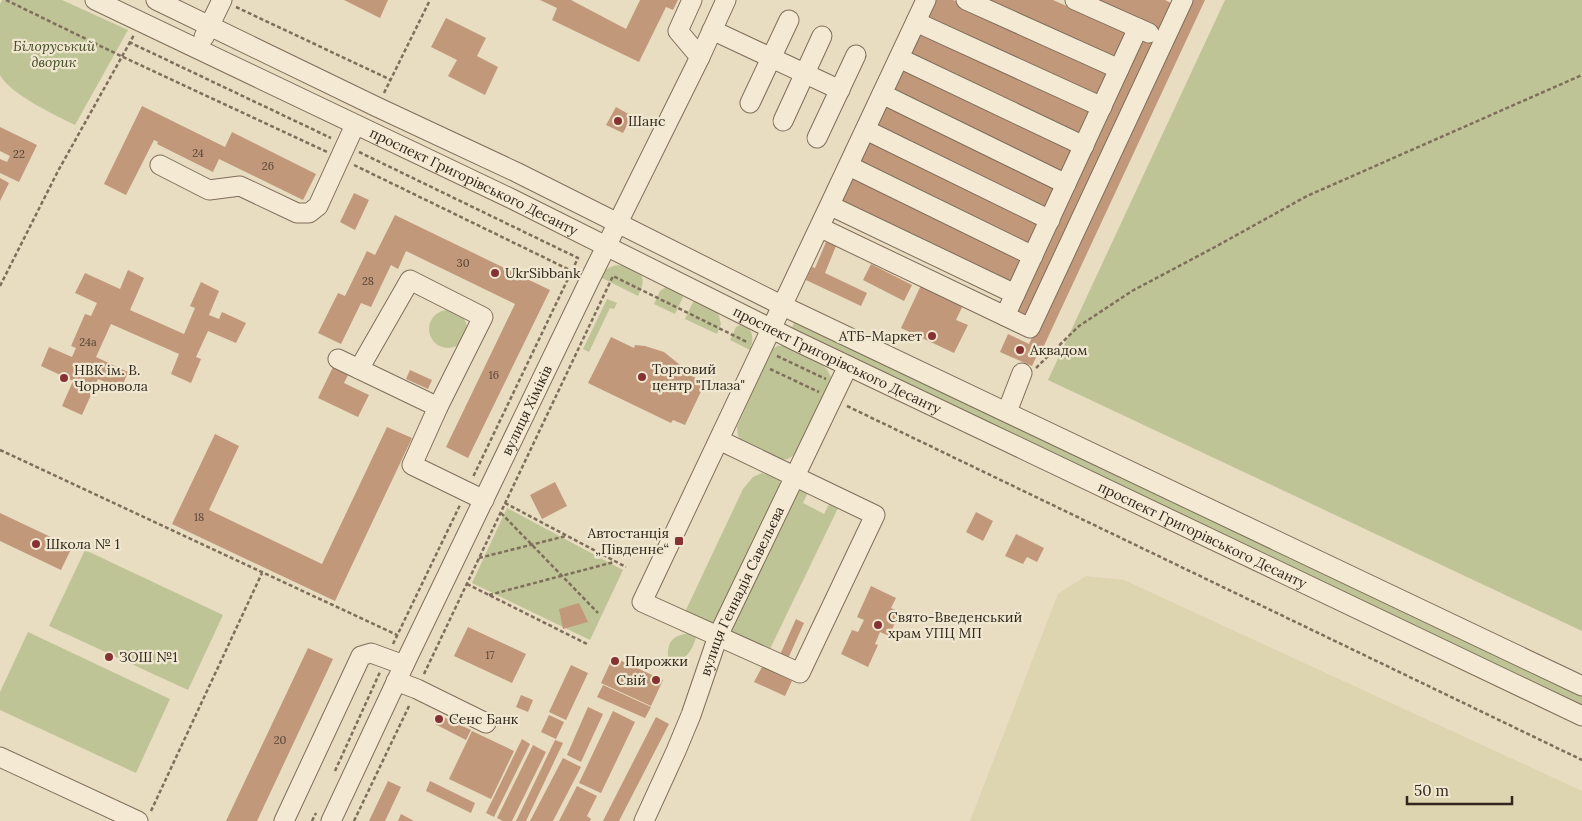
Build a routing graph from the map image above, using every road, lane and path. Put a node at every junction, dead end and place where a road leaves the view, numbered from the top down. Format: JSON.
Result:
{"nodes":[{"id":1,"x":6,"y":0,"type":"edge"},
{"id":2,"x":94,"y":0,"type":"edge"},
{"id":3,"x":156,"y":0,"type":"edge"},
{"id":4,"x":222,"y":0,"type":"edge"},
{"id":5,"x":430,"y":0,"type":"edge"},
{"id":6,"x":692,"y":0,"type":"edge"},
{"id":7,"x":726,"y":0,"type":"edge"},
{"id":8,"x":926,"y":0,"type":"edge"},
{"id":9,"x":966,"y":0,"type":"edge"},
{"id":10,"x":1075,"y":0,"type":"edge"},
{"id":11,"x":1183,"y":0,"type":"edge"},
{"id":12,"x":789,"y":20,"type":"dead end"},
{"id":13,"x":141,"y":22,"type":"junction"},
{"id":14,"x":916,"y":22,"type":"junction"},
{"id":15,"x":210,"y":26,"type":"junction"},
{"id":16,"x":1138,"y":28,"type":"junction"},
{"id":17,"x":712,"y":30,"type":"junction"},
{"id":18,"x":822,"y":36,"type":"dead end"},
{"id":19,"x":1164,"y":40,"type":"junction"},
{"id":20,"x":198,"y":49,"type":"junction"},
{"id":21,"x":856,"y":55,"type":"dead end"},
{"id":22,"x":121,"y":56,"type":"junction"},
{"id":23,"x":700,"y":57,"type":"junction"},
{"id":24,"x":771,"y":57,"type":"junction"},
{"id":25,"x":899,"y":58,"type":"junction"},
{"id":26,"x":1119,"y":70,"type":"junction"},
{"id":27,"x":805,"y":73,"type":"junction"},
{"id":28,"x":1582,"y":75,"type":"edge"},
{"id":29,"x":391,"y":80,"type":"junction"},
{"id":30,"x":840,"y":90,"type":"junction"},
{"id":31,"x":882,"y":94,"type":"junction"},
{"id":32,"x":750,"y":103,"type":"dead end"},
{"id":33,"x":377,"y":107,"type":"junction"},
{"id":34,"x":1102,"y":107,"type":"junction"},
{"id":35,"x":783,"y":121,"type":"dead end"},
{"id":36,"x":410,"y":122,"type":"junction"},
{"id":37,"x":355,"y":125,"type":"junction"},
{"id":38,"x":866,"y":130,"type":"junction"},
{"id":39,"x":817,"y":138,"type":"dead end"},
{"id":40,"x":399,"y":145,"type":"junction"},
{"id":41,"x":1084,"y":146,"type":"junction"},
{"id":42,"x":340,"y":158,"type":"junction"},
{"id":43,"x":160,"y":166,"type":"dead end"},
{"id":44,"x":849,"y":166,"type":"junction"},
{"id":45,"x":1066,"y":184,"type":"junction"},
{"id":46,"x":831,"y":206,"type":"junction"},
{"id":47,"x":1050,"y":220,"type":"junction"},
{"id":48,"x":618,"y":224,"type":"junction"},
{"id":49,"x":821,"y":228,"type":"junction"},
{"id":50,"x":607,"y":247,"type":"junction"},
{"id":51,"x":1033,"y":256,"type":"junction"},
{"id":52,"x":578,"y":258,"type":"dead end"},
{"id":53,"x":572,"y":271,"type":"junction"},
{"id":54,"x":590,"y":279,"type":"junction"},
{"id":55,"x":0,"y":286,"type":"edge"},
{"id":56,"x":1016,"y":294,"type":"junction"},
{"id":57,"x":783,"y":306,"type":"junction"},
{"id":58,"x":1005,"y":316,"type":"junction"},
{"id":59,"x":772,"y":328,"type":"junction"},
{"id":60,"x":759,"y":356,"type":"junction"},
{"id":61,"x":338,"y":359,"type":"dead end"},
{"id":62,"x":848,"y":366,"type":"junction"},
{"id":63,"x":359,"y":369,"type":"junction"},
{"id":64,"x":1022,"y":373,"type":"joint"},
{"id":65,"x":835,"y":392,"type":"junction"},
{"id":66,"x":438,"y":407,"type":"junction"},
{"id":67,"x":1006,"y":412,"type":"junction"},
{"id":68,"x":719,"y":440,"type":"junction"},
{"id":69,"x":0,"y":450,"type":"edge"},
{"id":70,"x":795,"y":477,"type":"junction"},
{"id":71,"x":466,"y":491,"type":"junction"},
{"id":72,"x":484,"y":500,"type":"junction"},
{"id":73,"x":505,"y":503,"type":"junction"},
{"id":74,"x":500,"y":513,"type":"junction"},
{"id":75,"x":567,"y":536,"type":"junction"},
{"id":76,"x":531,"y":545,"type":"junction"},
{"id":77,"x":479,"y":558,"type":"junction"},
{"id":78,"x":615,"y":561,"type":"junction"},
{"id":79,"x":626,"y":567,"type":"dead end"},
{"id":80,"x":262,"y":572,"type":"junction"},
{"id":81,"x":561,"y":576,"type":"junction"},
{"id":82,"x":467,"y":584,"type":"junction"},
{"id":83,"x":489,"y":595,"type":"junction"},
{"id":84,"x":598,"y":613,"type":"dead end"},
{"id":85,"x":397,"y":635,"type":"junction"},
{"id":86,"x":718,"y":636,"type":"junction"},
{"id":87,"x":588,"y":644,"type":"dead end"},
{"id":88,"x":386,"y":659,"type":"junction"},
{"id":89,"x":400,"y":673,"type":"junction"},
{"id":90,"x":1582,"y":686,"type":"edge"},
{"id":91,"x":417,"y":689,"type":"junction"},
{"id":92,"x":1582,"y":716,"type":"edge"},
{"id":93,"x":486,"y":723,"type":"dead end"},
{"id":94,"x":0,"y":756,"type":"edge"},
{"id":95,"x":1582,"y":760,"type":"edge"},
{"id":96,"x":332,"y":776,"type":"dead end"},
{"id":97,"x":324,"y":816,"type":"edge"},
{"id":98,"x":144,"y":817,"type":"edge"},
{"id":99,"x":284,"y":821,"type":"edge"},
{"id":100,"x":312,"y":821,"type":"edge"},
{"id":101,"x":354,"y":821,"type":"edge"},
{"id":102,"x":644,"y":821,"type":"edge"}],
"edges":[{"from":1,"to":22,"type":"path"},
{"from":2,"to":13,"type":"street","name":"проспект Григорівського Десанту"},
{"from":3,"to":15,"type":"street","name":"проспект Григорівського Десанту"},
{"from":4,"to":15,"type":"street"},
{"from":4,"to":29,"type":"path"},
{"from":5,"to":29,"type":"path"},
{"from":6,"to":23,"type":"street"},
{"from":7,"to":17,"type":"street","name":"вулиця Хіміків"},
{"from":8,"to":14,"type":"street"},
{"from":9,"to":26,"type":"street"},
{"from":10,"to":16,"type":"street"},
{"from":11,"to":19,"type":"street"},
{"from":12,"to":24,"type":"street"},
{"from":13,"to":20,"type":"street","name":"проспект Григорівського Десанту"},
{"from":13,"to":22,"type":"path"},
{"from":14,"to":25,"type":"street"},
{"from":14,"to":34,"type":"street"},
{"from":15,"to":20,"type":"street"},
{"from":15,"to":33,"type":"street","name":"проспект Григорівського Десанту"},
{"from":16,"to":19,"type":"street"},
{"from":16,"to":26,"type":"street"},
{"from":17,"to":23,"type":"street","name":"вулиця Хіміків"},
{"from":17,"to":24,"type":"street"},
{"from":18,"to":27,"type":"street"},
{"from":19,"to":58,"type":"street"},
{"from":20,"to":37,"type":"street","name":"проспект Григорівського Десанту"},
{"from":21,"to":30,"type":"street"},
{"from":22,"to":42,"type":"path"},
{"from":22,"to":55,"type":"path"},
{"from":23,"to":48,"type":"street","name":"вулиця Хіміків"},
{"from":24,"to":27,"type":"street"},
{"from":24,"to":32,"type":"street"},
{"from":25,"to":31,"type":"street"},
{"from":25,"to":41,"type":"street"},
{"from":26,"to":34,"type":"street"},
{"from":27,"to":30,"type":"street"},
{"from":27,"to":35,"type":"street"},
{"from":28,"to":64,"type":"path"},
{"from":29,"to":33,"type":"path"},
{"from":30,"to":39,"type":"street"},
{"from":31,"to":38,"type":"street"},
{"from":31,"to":45,"type":"street"},
{"from":33,"to":36,"type":"street","name":"проспект Григорівського Десанту"},
{"from":34,"to":41,"type":"street"},
{"from":36,"to":40,"type":"street"},
{"from":36,"to":48,"type":"street","name":"проспект Григорівського Десанту"},
{"from":37,"to":40,"type":"street","name":"проспект Григорівського Десанту"},
{"from":37,"to":42,"type":"street"},
{"from":38,"to":44,"type":"street"},
{"from":38,"to":47,"type":"street"},
{"from":40,"to":50,"type":"street","name":"проспект Григорівського Десанту"},
{"from":41,"to":45,"type":"street"},
{"from":42,"to":43,"type":"street"},
{"from":42,"to":53,"type":"path"},
{"from":44,"to":46,"type":"street"},
{"from":44,"to":51,"type":"street"},
{"from":45,"to":47,"type":"street"},
{"from":46,"to":49,"type":"street"},
{"from":46,"to":56,"type":"street"},
{"from":47,"to":51,"type":"street"},
{"from":48,"to":50,"type":"street","name":"вулиця Хіміків"},
{"from":48,"to":57,"type":"street","name":"проспект Григорівського Десанту"},
{"from":49,"to":57,"type":"street"},
{"from":49,"to":58,"type":"street"},
{"from":50,"to":54,"type":"street","name":"вулиця Хіміків"},
{"from":50,"to":59,"type":"street","name":"проспект Григорівського Десанту"},
{"from":51,"to":56,"type":"street"},
{"from":52,"to":53,"type":"path"},
{"from":53,"to":54,"type":"path"},
{"from":53,"to":71,"type":"path"},
{"from":54,"to":72,"type":"street","name":"вулиця Хіміків"},
{"from":56,"to":58,"type":"street"},
{"from":57,"to":59,"type":"street"},
{"from":57,"to":67,"type":"street","name":"проспект Григорівського Десанту"},
{"from":59,"to":60,"type":"street"},
{"from":59,"to":62,"type":"street","name":"проспект Григорівського Десанту"},
{"from":60,"to":65,"type":"path"},
{"from":60,"to":65,"type":"path"},
{"from":60,"to":68,"type":"street"},
{"from":60,"to":73,"type":"path"},
{"from":61,"to":63,"type":"street"},
{"from":62,"to":65,"type":"street","name":"вулиця Геннадія Савельєва"},
{"from":62,"to":92,"type":"street","name":"проспект Григорівського Десанту"},
{"from":63,"to":66,"type":"street"},
{"from":63,"to":66,"type":"street"},
{"from":64,"to":67,"type":"street"},
{"from":65,"to":70,"type":"street","name":"вулиця Геннадія Савельєва"},
{"from":65,"to":95,"type":"path"},
{"from":66,"to":71,"type":"street"},
{"from":67,"to":90,"type":"street","name":"проспект Григорівського Десанту"},
{"from":68,"to":70,"type":"street"},
{"from":68,"to":86,"type":"street"},
{"from":69,"to":80,"type":"path"},
{"from":70,"to":86,"type":"street","name":"вулиця Геннадія Савельєва"},
{"from":70,"to":86,"type":"street"},
{"from":71,"to":72,"type":"street"},
{"from":71,"to":85,"type":"path"},
{"from":72,"to":89,"type":"street","name":"вулиця Хіміків"},
{"from":73,"to":74,"type":"path"},
{"from":73,"to":75,"type":"path"},
{"from":74,"to":76,"type":"path"},
{"from":74,"to":77,"type":"path"},
{"from":75,"to":76,"type":"path"},
{"from":75,"to":78,"type":"path"},
{"from":76,"to":77,"type":"path"},
{"from":76,"to":81,"type":"path"},
{"from":77,"to":82,"type":"path"},
{"from":78,"to":79,"type":"path"},
{"from":78,"to":81,"type":"path"},
{"from":80,"to":85,"type":"path"},
{"from":80,"to":98,"type":"path"},
{"from":81,"to":83,"type":"path"},
{"from":81,"to":84,"type":"path"},
{"from":82,"to":83,"type":"path"},
{"from":82,"to":91,"type":"path"},
{"from":83,"to":87,"type":"path"},
{"from":85,"to":88,"type":"path"},
{"from":86,"to":102,"type":"street","name":"вулиця Геннадія Савельєва"},
{"from":88,"to":89,"type":"street"},
{"from":88,"to":96,"type":"path"},
{"from":88,"to":99,"type":"street"},
{"from":89,"to":91,"type":"street"},
{"from":89,"to":97,"type":"street","name":"вулиця Хіміків"},
{"from":91,"to":93,"type":"street"},
{"from":91,"to":101,"type":"path"},
{"from":94,"to":98,"type":"street"},
{"from":97,"to":100,"type":"path"}]}
